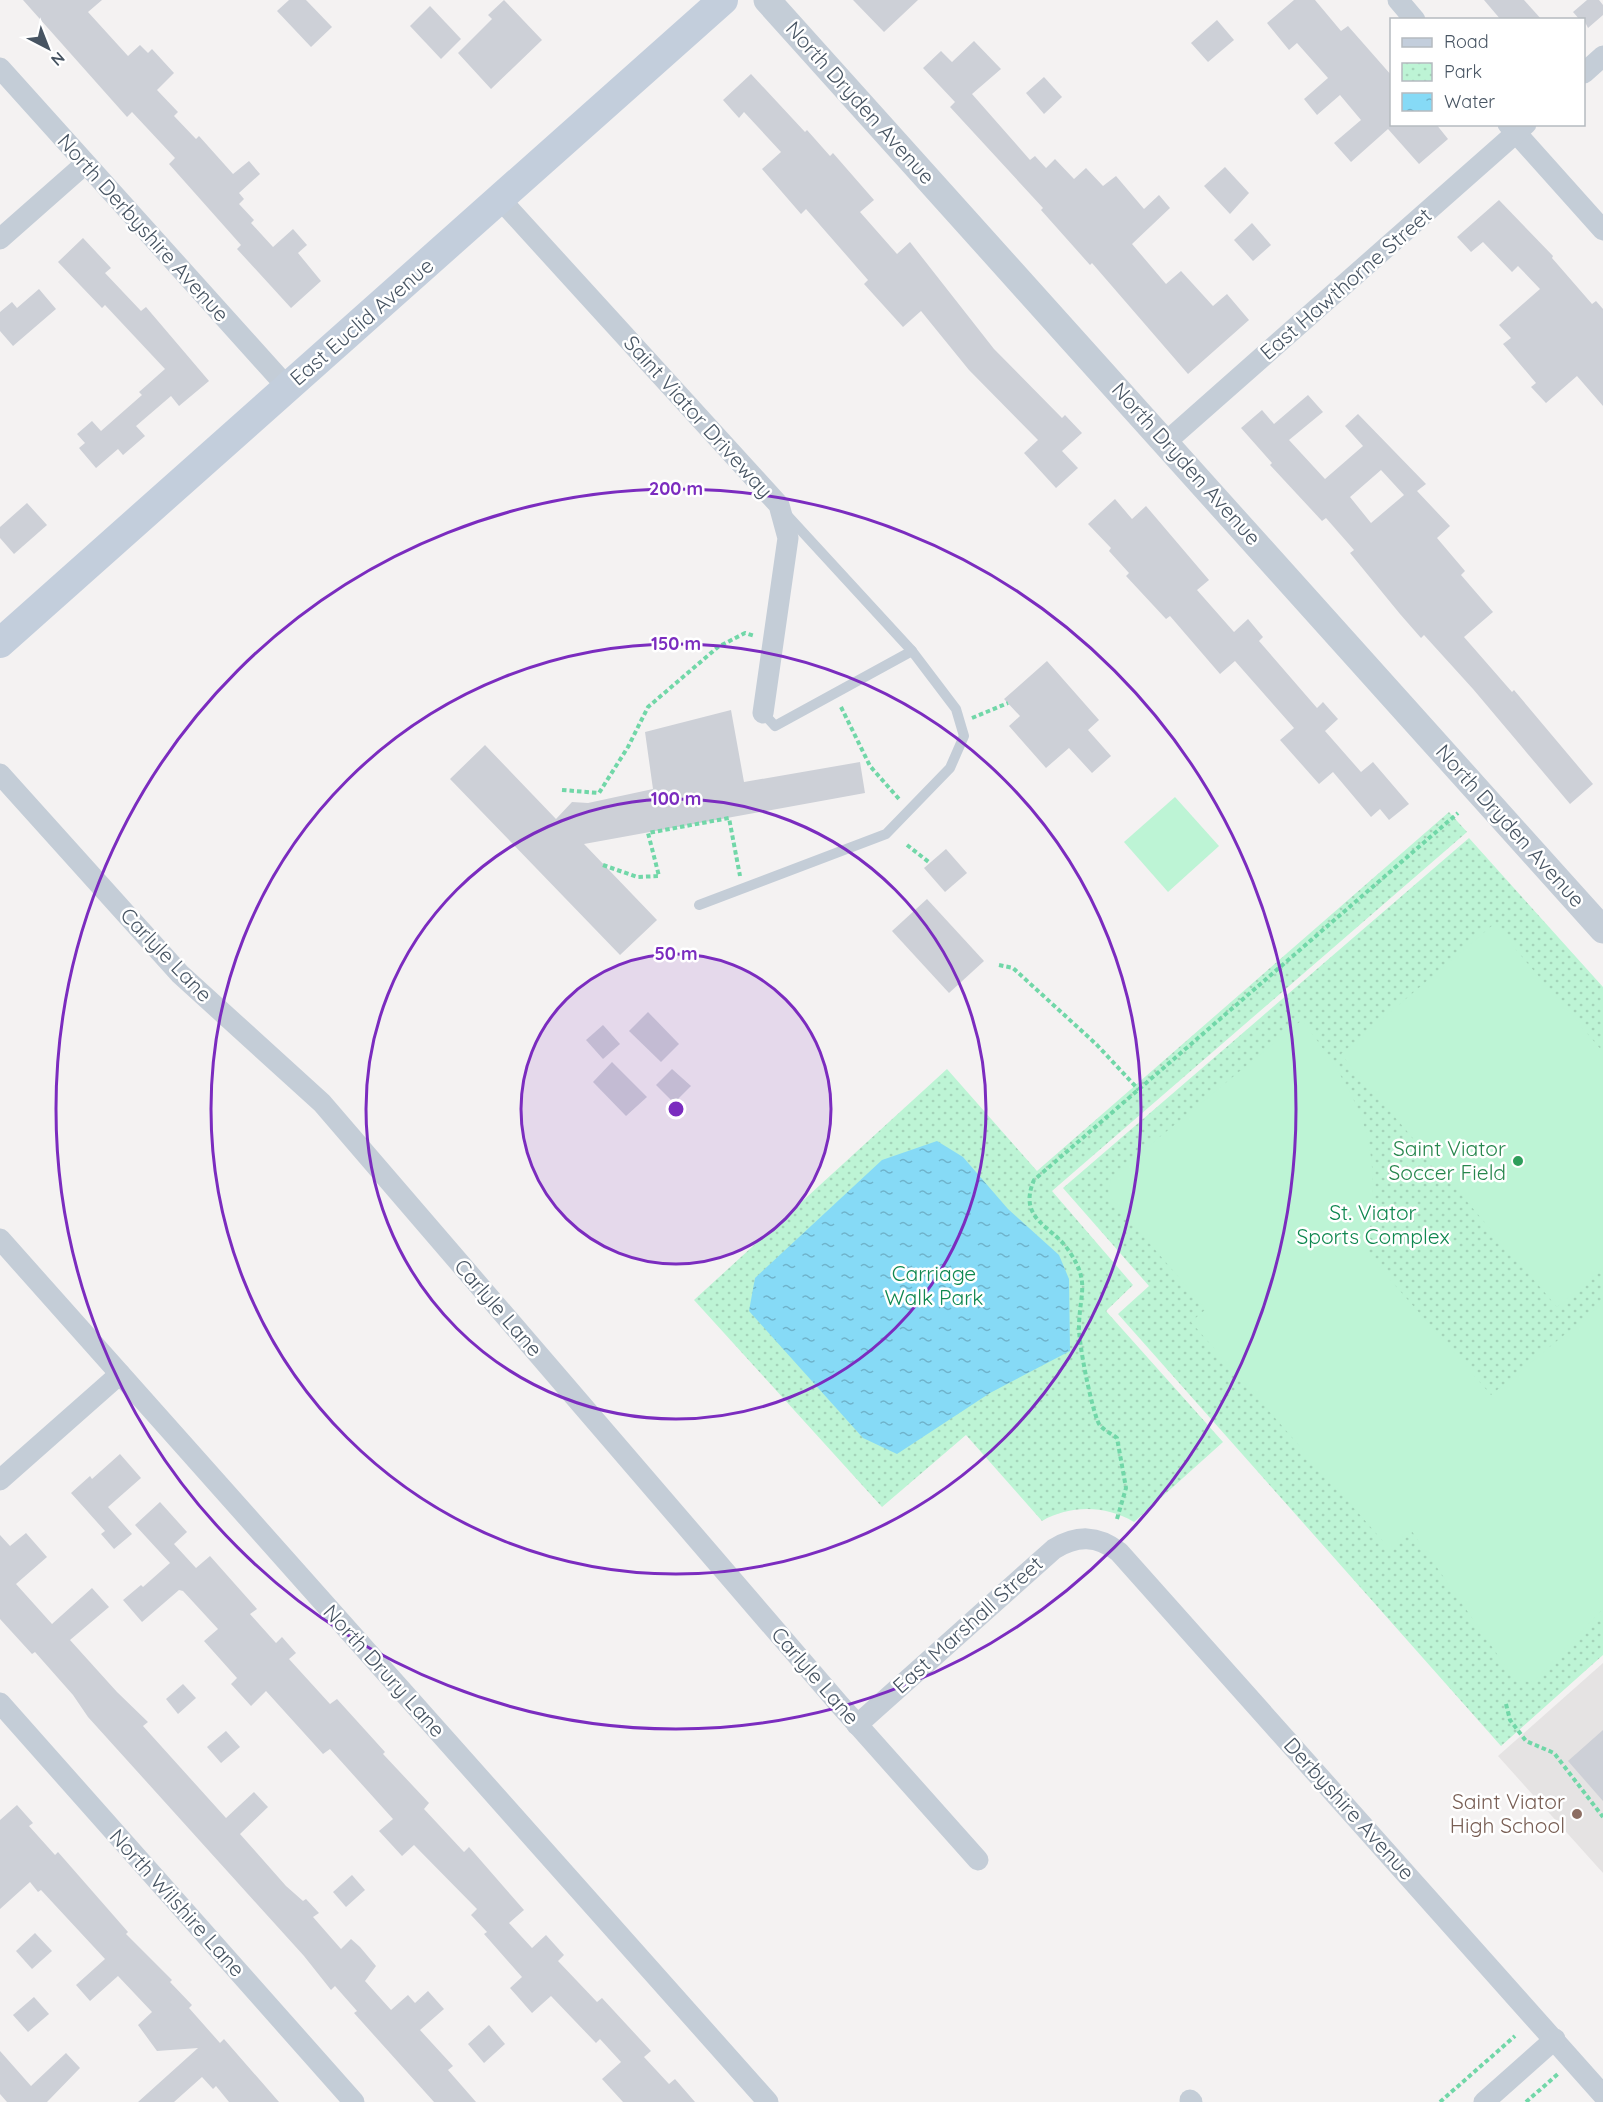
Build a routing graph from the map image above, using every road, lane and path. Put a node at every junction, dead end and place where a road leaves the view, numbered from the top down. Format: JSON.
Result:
{"nodes":[{"id":1,"x":723,"y":0,"type":"edge"},
{"id":2,"x":767,"y":0,"type":"edge"},
{"id":3,"x":1398,"y":0,"type":"edge"},
{"id":4,"x":1413,"y":18,"type":"edge"},
{"id":5,"x":1603,"y":56,"type":"edge"},
{"id":6,"x":0,"y":68,"type":"edge"},
{"id":7,"x":1585,"y":72,"type":"edge"},
{"id":8,"x":1517,"y":127,"type":"edge"},
{"id":9,"x":85,"y":164,"type":"junction"},
{"id":10,"x":500,"y":200,"type":"junction"},
{"id":11,"x":1603,"y":230,"type":"edge"},
{"id":12,"x":0,"y":239,"type":"edge"},
{"id":13,"x":288,"y":388,"type":"junction"},
{"id":14,"x":1166,"y":442,"type":"junction"},
{"id":15,"x":779,"y":506,"type":"junction"},
{"id":16,"x":773,"y":642,"type":"junction"},
{"id":17,"x":0,"y":643,"type":"edge"},
{"id":18,"x":912,"y":651,"type":"junction"},
{"id":19,"x":834,"y":693,"type":"junction"},
{"id":20,"x":1008,"y":703,"type":"dead end"},
{"id":21,"x":764,"y":713,"type":"joint"},
{"id":22,"x":960,"y":722,"type":"junction"},
{"id":23,"x":0,"y":774,"type":"edge"},
{"id":24,"x":562,"y":790,"type":"dead end"},
{"id":25,"x":909,"y":810,"type":"junction"},
{"id":26,"x":1458,"y":813,"type":"dead end"},
{"id":27,"x":907,"y":844,"type":"dead end"},
{"id":28,"x":930,"y":863,"type":"dead end"},
{"id":29,"x":603,"y":865,"type":"dead end"},
{"id":30,"x":743,"y":888,"type":"junction"},
{"id":31,"x":699,"y":906,"type":"dead end"},
{"id":32,"x":1603,"y":930,"type":"edge"},
{"id":33,"x":999,"y":965,"type":"dead end"},
{"id":34,"x":1139,"y":1090,"type":"junction"},
{"id":35,"x":0,"y":1239,"type":"edge"},
{"id":36,"x":120,"y":1374,"type":"junction"},
{"id":37,"x":0,"y":1480,"type":"edge"},
{"id":38,"x":1117,"y":1519,"type":"dead end"},
{"id":39,"x":1085,"y":1537,"type":"joint"},
{"id":40,"x":0,"y":1703,"type":"edge"},
{"id":41,"x":1506,"y":1704,"type":"dead end"},
{"id":42,"x":857,"y":1725,"type":"junction"},
{"id":43,"x":1603,"y":1817,"type":"edge"},
{"id":44,"x":978,"y":1860,"type":"dead end"},
{"id":45,"x":1515,"y":2036,"type":"dead end"},
{"id":46,"x":1555,"y":2040,"type":"junction"},
{"id":47,"x":1574,"y":2061,"type":"junction"},
{"id":48,"x":1603,"y":2095,"type":"edge"},
{"id":49,"x":354,"y":2102,"type":"edge"},
{"id":50,"x":768,"y":2102,"type":"edge"},
{"id":51,"x":1440,"y":2102,"type":"edge"},
{"id":52,"x":1484,"y":2102,"type":"edge"},
{"id":53,"x":1526,"y":2102,"type":"edge"}],
"edges":[{"from":1,"to":10,"type":"main road","name":"East Euclid Avenue"},
{"from":2,"to":14,"type":"street","name":"North Dryden Avenue"},
{"from":3,"to":4,"type":"street"},
{"from":5,"to":7,"type":"street"},
{"from":6,"to":9,"type":"street","name":"North Derbyshire Avenue"},
{"from":8,"to":11,"type":"street"},
{"from":8,"to":14,"type":"street","name":"East Hawthorne Street"},
{"from":9,"to":12,"type":"street"},
{"from":9,"to":13,"type":"street","name":"North Derbyshire Avenue"},
{"from":10,"to":13,"type":"main road","name":"East Euclid Avenue"},
{"from":10,"to":15,"type":"street","name":"Saint Viator Driveway"},
{"from":13,"to":17,"type":"main road","name":"East Euclid Avenue"},
{"from":14,"to":32,"type":"street","name":"North Dryden Avenue"},
{"from":15,"to":16,"type":"street","name":"Saint Viator Driveway"},
{"from":15,"to":18,"type":"lane"},
{"from":16,"to":21,"type":"street","name":"Saint Viator Driveway"},
{"from":16,"to":24,"type":"path"},
{"from":18,"to":19,"type":"lane"},
{"from":18,"to":22,"type":"lane"},
{"from":19,"to":21,"type":"lane"},
{"from":19,"to":25,"type":"path"},
{"from":20,"to":22,"type":"path"},
{"from":22,"to":25,"type":"lane"},
{"from":23,"to":42,"type":"street","name":"Carlyle Lane"},
{"from":25,"to":30,"type":"lane"},
{"from":26,"to":34,"type":"path"},
{"from":27,"to":28,"type":"path"},
{"from":29,"to":30,"type":"path"},
{"from":30,"to":31,"type":"lane"},
{"from":33,"to":34,"type":"path"},
{"from":34,"to":38,"type":"path"},
{"from":35,"to":36,"type":"street","name":"North Drury Lane"},
{"from":36,"to":37,"type":"street"},
{"from":36,"to":50,"type":"street","name":"North Drury Lane"},
{"from":39,"to":42,"type":"street","name":"East Marshall Street"},
{"from":39,"to":46,"type":"street","name":"Derbyshire Avenue"},
{"from":40,"to":49,"type":"street","name":"North Wilshire Lane"},
{"from":41,"to":43,"type":"path"},
{"from":42,"to":44,"type":"street","name":"Carlyle Lane"},
{"from":45,"to":51,"type":"path"},
{"from":46,"to":47,"type":"street","name":"Derbyshire Avenue"},
{"from":46,"to":52,"type":"street"},
{"from":47,"to":48,"type":"street","name":"Derbyshire Avenue"},
{"from":47,"to":53,"type":"path"}]}
